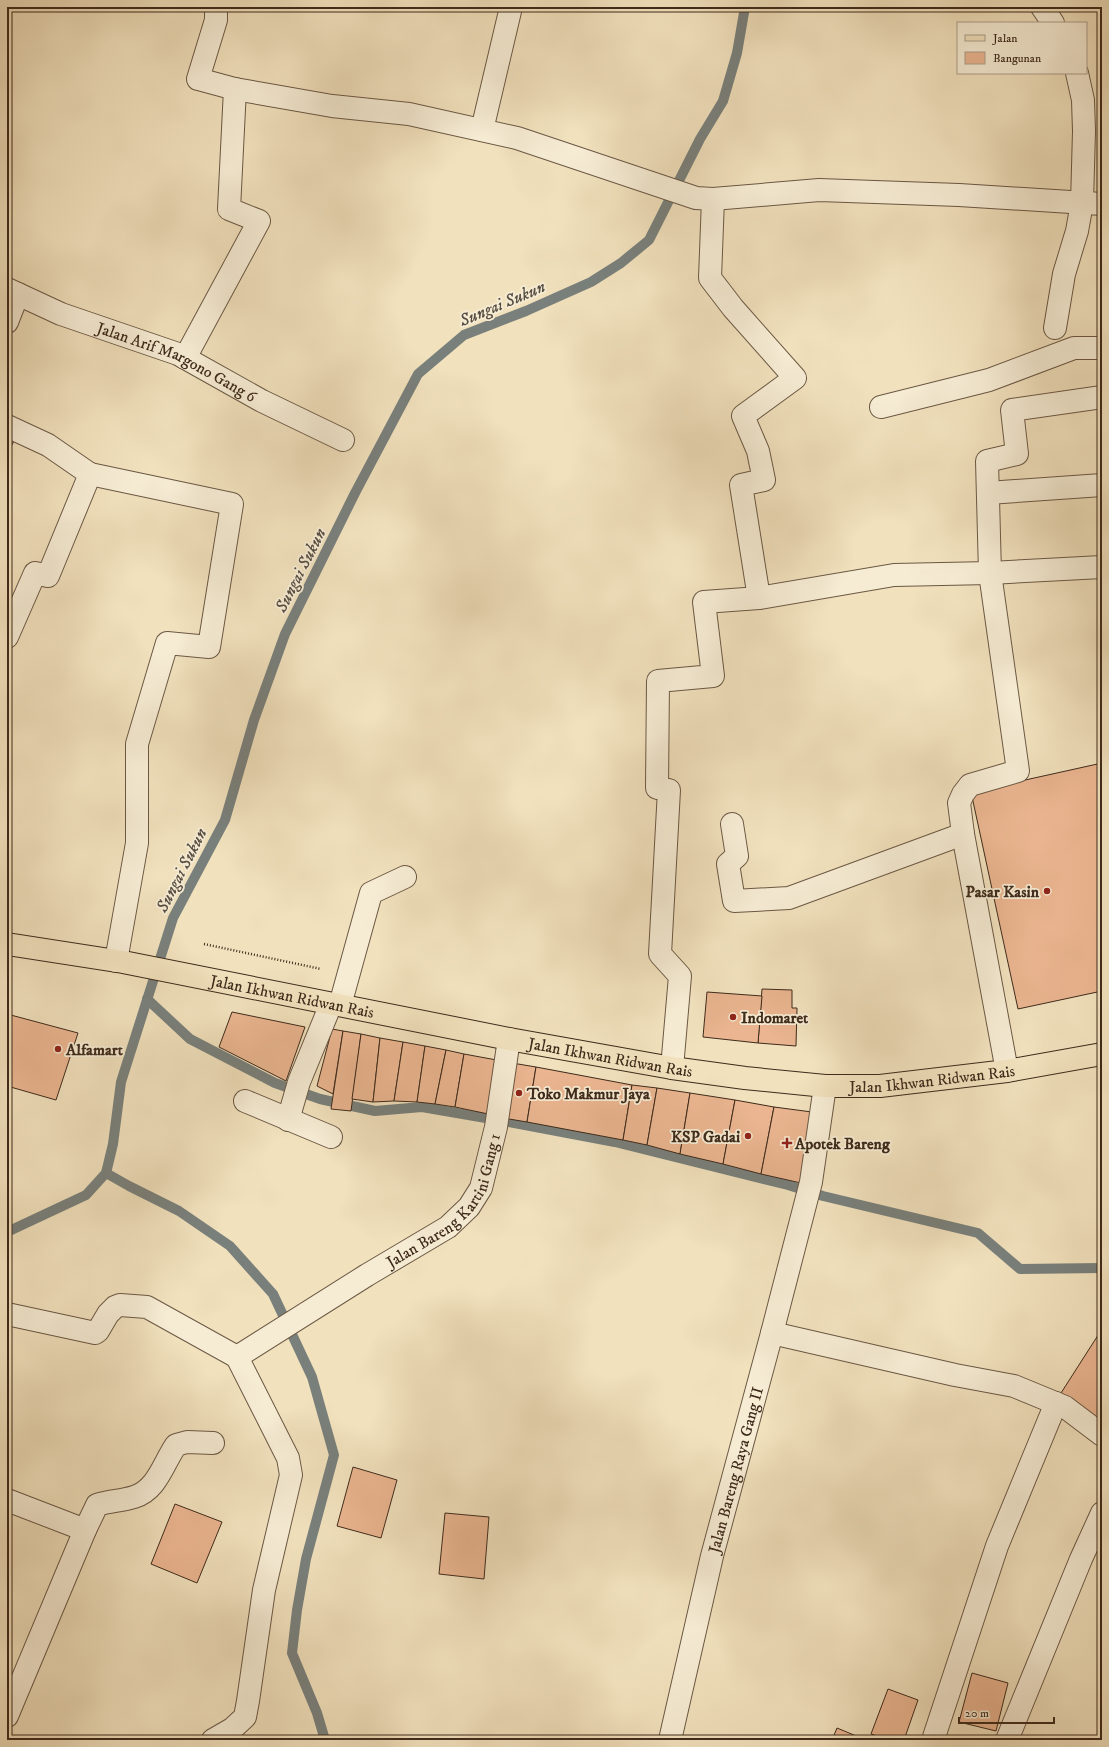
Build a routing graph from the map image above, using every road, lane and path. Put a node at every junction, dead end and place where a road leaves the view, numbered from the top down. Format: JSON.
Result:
{"nodes":[{"id":1,"x":216,"y":7,"type":"edge"},
{"id":2,"x":511,"y":7,"type":"edge"},
{"id":3,"x":1042,"y":7,"type":"edge"},
{"id":4,"x":1052,"y":22,"type":"edge"},
{"id":5,"x":1077,"y":74,"type":"edge"},
{"id":6,"x":235,"y":89,"type":"junction"},
{"id":7,"x":482,"y":130,"type":"junction"},
{"id":8,"x":704,"y":199,"type":"junction"},
{"id":9,"x":1092,"y":203,"type":"edge"},
{"id":10,"x":12,"y":291,"type":"edge"},
{"id":11,"x":7,"y":322,"type":"edge"},
{"id":12,"x":1055,"y":328,"type":"dead end"},
{"id":13,"x":1102,"y":348,"type":"edge"},
{"id":14,"x":185,"y":358,"type":"junction"},
{"id":15,"x":1102,"y":397,"type":"edge"},
{"id":16,"x":882,"y":407,"type":"dead end"},
{"id":17,"x":7,"y":426,"type":"edge"},
{"id":18,"x":343,"y":440,"type":"dead end"},
{"id":19,"x":90,"y":474,"type":"junction"},
{"id":20,"x":1102,"y":484,"type":"edge"},
{"id":21,"x":988,"y":493,"type":"junction"},
{"id":22,"x":1102,"y":567,"type":"edge"},
{"id":23,"x":990,"y":573,"type":"junction"},
{"id":24,"x":759,"y":598,"type":"junction"},
{"id":25,"x":7,"y":637,"type":"edge"},
{"id":26,"x":732,"y":824,"type":"dead end"},
{"id":27,"x":963,"y":834,"type":"junction"},
{"id":28,"x":405,"y":877,"type":"dead end"},
{"id":29,"x":7,"y":944,"type":"edge"},
{"id":30,"x":204,"y":944,"type":"dead end"},
{"id":31,"x":120,"y":962,"type":"junction"},
{"id":32,"x":347,"y":975,"type":"junction"},
{"id":33,"x":332,"y":1004,"type":"junction"},
{"id":34,"x":509,"y":1039,"type":"junction"},
{"id":35,"x":1102,"y":1054,"type":"edge"},
{"id":36,"x":672,"y":1068,"type":"junction"},
{"id":37,"x":1006,"y":1072,"type":"junction"},
{"id":38,"x":825,"y":1086,"type":"junction"},
{"id":39,"x":245,"y":1101,"type":"dead end"},
{"id":40,"x":294,"y":1101,"type":"junction"},
{"id":41,"x":331,"y":1136,"type":"dead end"},
{"id":42,"x":7,"y":1314,"type":"edge"},
{"id":43,"x":772,"y":1333,"type":"junction"},
{"id":44,"x":237,"y":1357,"type":"junction"},
{"id":45,"x":1056,"y":1403,"type":"junction"},
{"id":46,"x":1102,"y":1435,"type":"edge"},
{"id":47,"x":213,"y":1442,"type":"dead end"},
{"id":48,"x":7,"y":1500,"type":"edge"},
{"id":49,"x":1102,"y":1513,"type":"edge"},
{"id":50,"x":85,"y":1530,"type":"junction"},
{"id":51,"x":7,"y":1716,"type":"edge"},
{"id":52,"x":934,"y":1737,"type":"dead end"},
{"id":53,"x":214,"y":1740,"type":"edge"},
{"id":54,"x":670,"y":1740,"type":"edge"},
{"id":55,"x":1007,"y":1740,"type":"edge"}],
"edges":[{"from":1,"to":6,"type":"street"},
{"from":2,"to":7,"type":"street"},
{"from":3,"to":4,"type":"street"},
{"from":5,"to":9,"type":"street"},
{"from":6,"to":7,"type":"street"},
{"from":6,"to":14,"type":"street"},
{"from":7,"to":8,"type":"street"},
{"from":8,"to":9,"type":"street"},
{"from":8,"to":24,"type":"street"},
{"from":9,"to":12,"type":"street"},
{"from":10,"to":11,"type":"street"},
{"from":10,"to":14,"type":"street","name":"Jalan Arif Margono Gang 6"},
{"from":13,"to":16,"type":"street"},
{"from":14,"to":18,"type":"street","name":"Jalan Arif Margono Gang 6"},
{"from":15,"to":21,"type":"street"},
{"from":17,"to":19,"type":"street"},
{"from":19,"to":25,"type":"street"},
{"from":19,"to":31,"type":"street"},
{"from":20,"to":21,"type":"street"},
{"from":21,"to":23,"type":"street"},
{"from":22,"to":23,"type":"street"},
{"from":23,"to":24,"type":"street"},
{"from":23,"to":27,"type":"street"},
{"from":24,"to":36,"type":"street"},
{"from":26,"to":27,"type":"street"},
{"from":27,"to":37,"type":"street"},
{"from":28,"to":32,"type":"street"},
{"from":29,"to":31,"type":"main road","name":"Jalan Ikhwan Ridwan Rais"},
{"from":30,"to":32,"type":"path"},
{"from":31,"to":33,"type":"main road","name":"Jalan Ikhwan Ridwan Rais"},
{"from":32,"to":33,"type":"street"},
{"from":33,"to":34,"type":"main road","name":"Jalan Ikhwan Ridwan Rais"},
{"from":33,"to":40,"type":"street"},
{"from":34,"to":36,"type":"main road","name":"Jalan Ikhwan Ridwan Rais"},
{"from":34,"to":44,"type":"street","name":"Jalan Bareng Kartini Gang 1"},
{"from":35,"to":37,"type":"main road","name":"Jalan Ikhwan Ridwan Rais"},
{"from":36,"to":38,"type":"main road","name":"Jalan Ikhwan Ridwan Rais"},
{"from":37,"to":38,"type":"main road","name":"Jalan Ikhwan Ridwan Rais"},
{"from":38,"to":43,"type":"street","name":"Jalan Bareng Raya Gang II"},
{"from":39,"to":40,"type":"street"},
{"from":40,"to":41,"type":"street"},
{"from":42,"to":44,"type":"street"},
{"from":43,"to":45,"type":"street"},
{"from":43,"to":54,"type":"street","name":"Jalan Bareng Raya Gang II"},
{"from":44,"to":53,"type":"street"},
{"from":45,"to":46,"type":"street"},
{"from":45,"to":52,"type":"street"},
{"from":47,"to":50,"type":"street"},
{"from":48,"to":50,"type":"street"},
{"from":49,"to":55,"type":"street"},
{"from":50,"to":51,"type":"street"}]}
